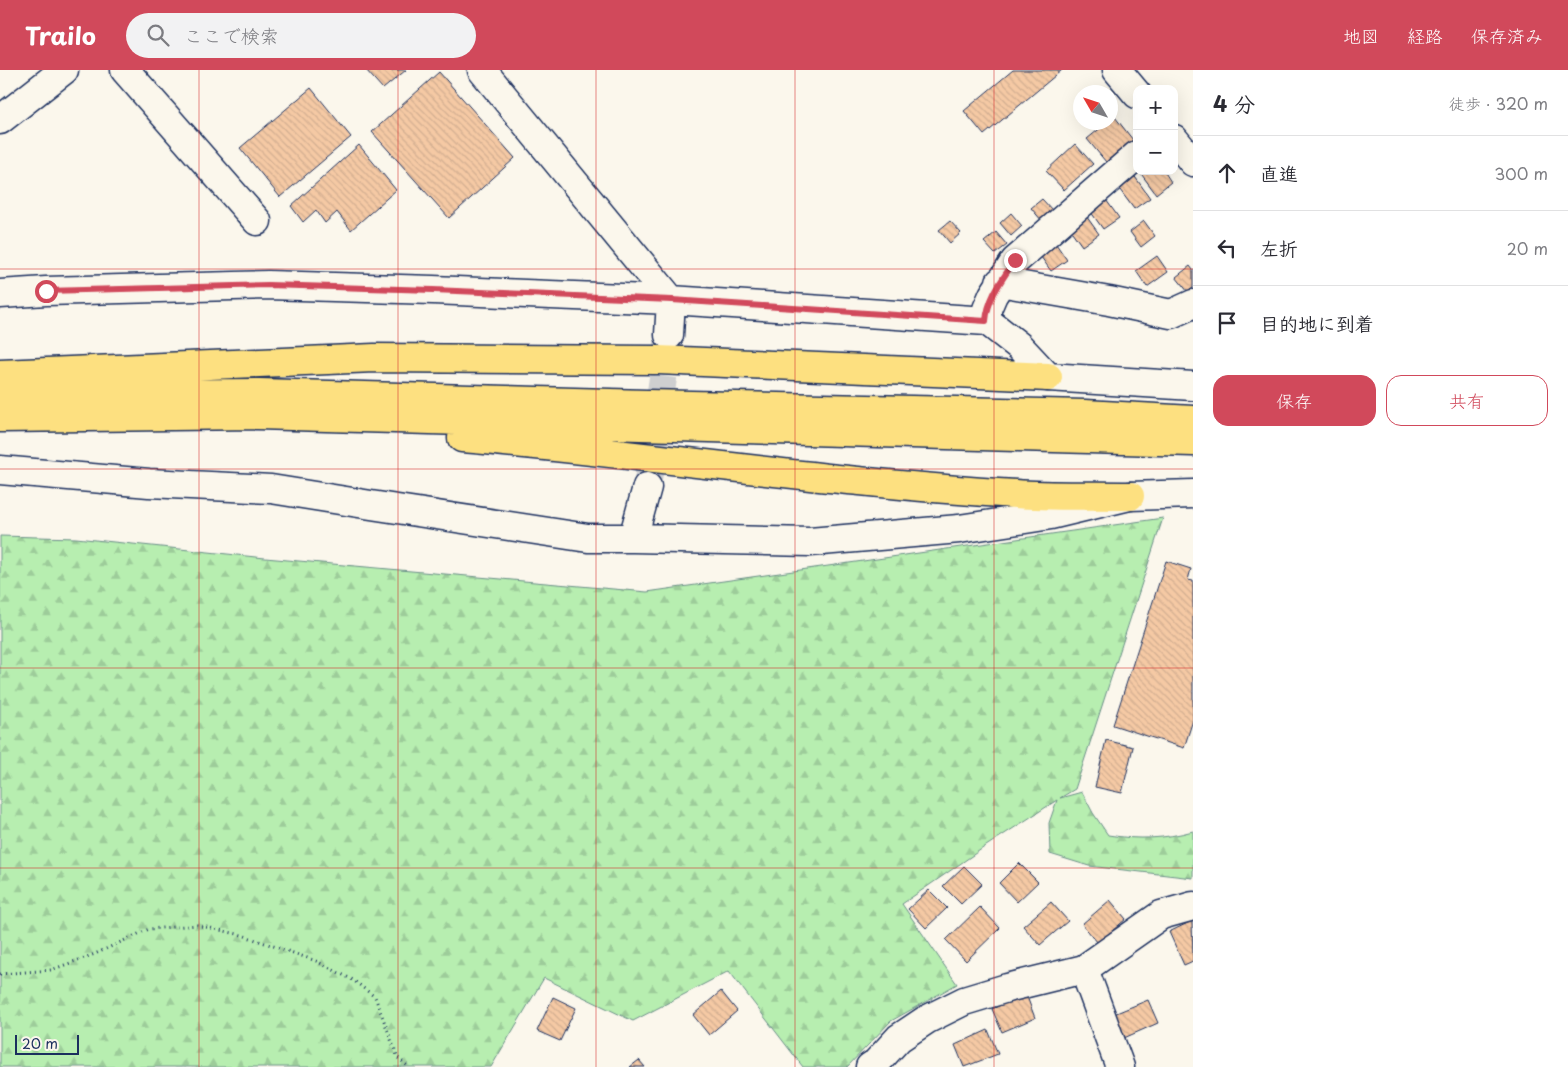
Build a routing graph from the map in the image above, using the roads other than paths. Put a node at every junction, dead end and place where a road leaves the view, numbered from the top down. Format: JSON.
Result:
{"nodes":[{"id":1,"x":64,"y":70,"type":"edge"},
{"id":2,"x":125,"y":70,"type":"edge"},
{"id":3,"x":482,"y":70,"type":"edge"},
{"id":4,"x":1117,"y":70,"type":"edge"},
{"id":5,"x":1133,"y":89,"type":"edge"},
{"id":6,"x":0,"y":120,"type":"edge"},
{"id":7,"x":1178,"y":144,"type":"edge"},
{"id":8,"x":1133,"y":158,"type":"edge"},
{"id":9,"x":1193,"y":162,"type":"edge"},
{"id":10,"x":257,"y":221,"type":"dead end"},
{"id":11,"x":1000,"y":282,"type":"junction"},
{"id":12,"x":0,"y":294,"type":"edge"},
{"id":13,"x":672,"y":300,"type":"junction"},
{"id":14,"x":1193,"y":304,"type":"edge"},
{"id":15,"x":987,"y":315,"type":"junction"},
{"id":16,"x":669,"y":336,"type":"tunnel mouth"},
{"id":17,"x":0,"y":374,"type":"edge"},
{"id":18,"x":1048,"y":377,"type":"junction"},
{"id":19,"x":1193,"y":386,"type":"edge"},
{"id":20,"x":0,"y":395,"type":"edge"},
{"id":21,"x":222,"y":416,"type":"junction"},
{"id":22,"x":0,"y":418,"type":"edge"},
{"id":23,"x":1193,"y":420,"type":"edge"},
{"id":24,"x":1193,"y":442,"type":"edge"},
{"id":25,"x":0,"y":470,"type":"edge"},
{"id":26,"x":647,"y":486,"type":"tunnel mouth"},
{"id":27,"x":1193,"y":494,"type":"edge"},
{"id":28,"x":1130,"y":496,"type":"junction"},
{"id":29,"x":633,"y":538,"type":"junction"},
{"id":30,"x":1193,"y":906,"type":"edge"},
{"id":31,"x":1084,"y":969,"type":"junction"},
{"id":32,"x":870,"y":1067,"type":"edge"},
{"id":33,"x":1120,"y":1067,"type":"edge"}],
"edges":[{"from":1,"to":6,"type":"street"},
{"from":2,"to":10,"type":"street"},
{"from":3,"to":13,"type":"street"},
{"from":4,"to":5,"type":"street"},
{"from":7,"to":9,"type":"street"},
{"from":8,"to":11,"type":"street"},
{"from":11,"to":14,"type":"street"},
{"from":11,"to":15,"type":"street"},
{"from":12,"to":13,"type":"street"},
{"from":13,"to":15,"type":"street"},
{"from":13,"to":16,"type":"street"},
{"from":15,"to":18,"type":"street"},
{"from":17,"to":18,"type":"highway"},
{"from":18,"to":19,"type":"street"},
{"from":20,"to":23,"type":"highway"},
{"from":21,"to":22,"type":"highway"},
{"from":21,"to":24,"type":"highway"},
{"from":21,"to":28,"type":"highway"},
{"from":25,"to":29,"type":"street"},
{"from":26,"to":29,"type":"street"},
{"from":27,"to":28,"type":"street"},
{"from":28,"to":29,"type":"street"},
{"from":30,"to":31,"type":"street"},
{"from":31,"to":32,"type":"street"},
{"from":31,"to":33,"type":"street"}]}
